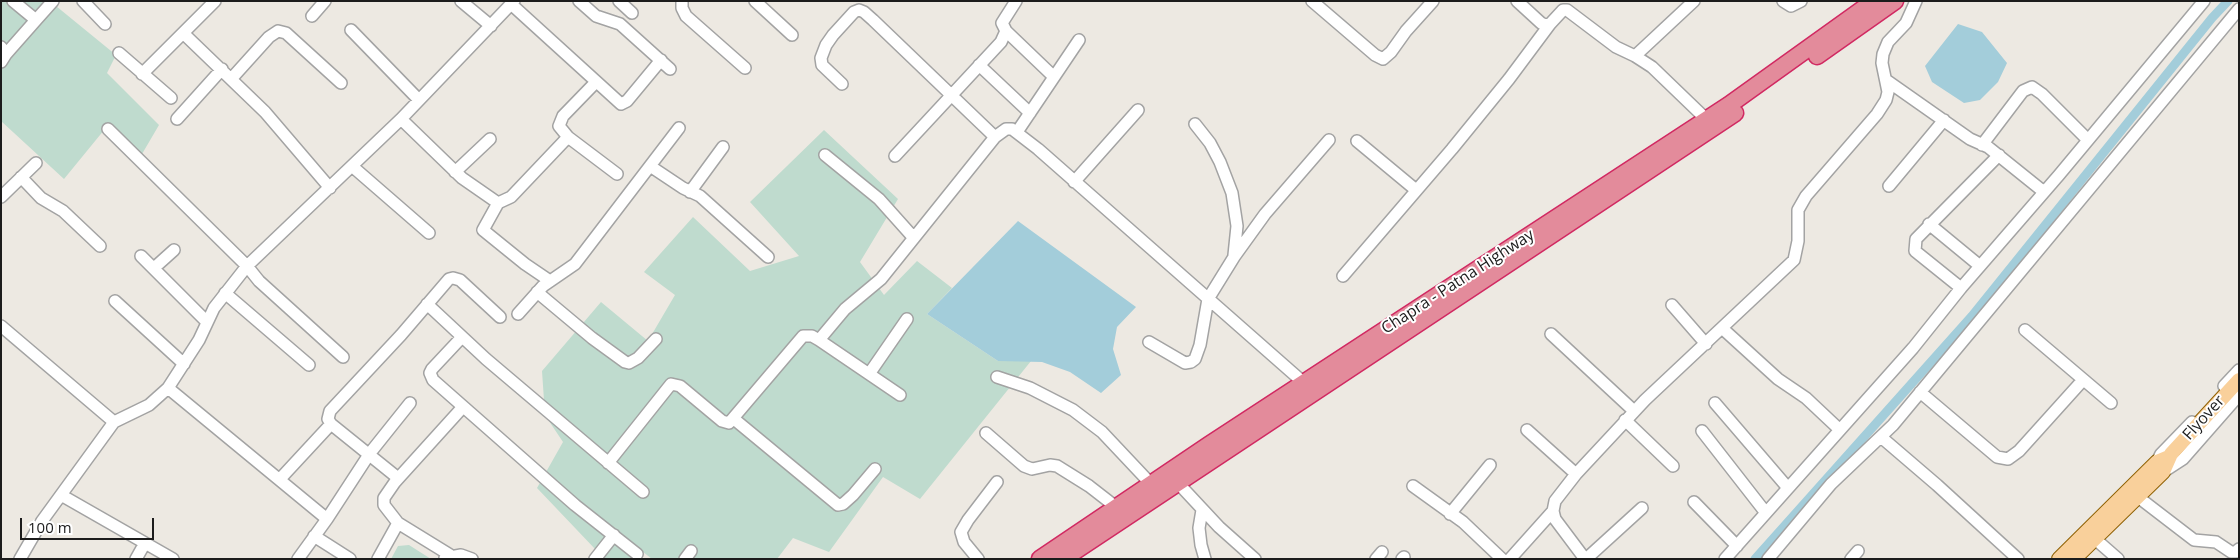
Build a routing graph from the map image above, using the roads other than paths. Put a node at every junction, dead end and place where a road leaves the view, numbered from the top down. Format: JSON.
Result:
{"nodes":[{"id":1,"x":13,"y":1,"type":"edge"},
{"id":2,"x":53,"y":1,"type":"edge"},
{"id":3,"x":83,"y":1,"type":"edge"},
{"id":4,"x":214,"y":1,"type":"edge"},
{"id":5,"x":325,"y":1,"type":"edge"},
{"id":6,"x":461,"y":1,"type":"edge"},
{"id":7,"x":579,"y":1,"type":"edge"},
{"id":8,"x":619,"y":1,"type":"edge"},
{"id":9,"x":682,"y":1,"type":"edge"},
{"id":10,"x":755,"y":1,"type":"edge"},
{"id":11,"x":1016,"y":1,"type":"edge"},
{"id":12,"x":1312,"y":1,"type":"edge"},
{"id":13,"x":1433,"y":1,"type":"edge"},
{"id":14,"x":1517,"y":1,"type":"edge"},
{"id":15,"x":1694,"y":1,"type":"edge"},
{"id":16,"x":1783,"y":1,"type":"edge"},
{"id":17,"x":1802,"y":1,"type":"edge"},
{"id":18,"x":1874,"y":1,"type":"edge"},
{"id":19,"x":1895,"y":1,"type":"edge"},
{"id":20,"x":1916,"y":1,"type":"edge"},
{"id":21,"x":2204,"y":1,"type":"edge"},
{"id":22,"x":512,"y":3,"type":"edge"},
{"id":23,"x":1566,"y":5,"type":"edge"},
{"id":24,"x":2239,"y":10,"type":"edge"},
{"id":25,"x":632,"y":13,"type":"dead end"},
{"id":26,"x":312,"y":16,"type":"dead end"},
{"id":27,"x":36,"y":20,"type":"junction"},
{"id":28,"x":105,"y":24,"type":"dead end"},
{"id":29,"x":1550,"y":24,"type":"junction"},
{"id":30,"x":491,"y":26,"type":"junction"},
{"id":31,"x":351,"y":30,"type":"dead end"},
{"id":32,"x":1006,"y":31,"type":"junction"},
{"id":33,"x":183,"y":33,"type":"junction"},
{"id":34,"x":792,"y":35,"type":"dead end"},
{"id":35,"x":1079,"y":40,"type":"dead end"},
{"id":36,"x":119,"y":53,"type":"dead end"},
{"id":37,"x":3,"y":54,"type":"edge"},
{"id":38,"x":1635,"y":56,"type":"junction"},
{"id":39,"x":661,"y":60,"type":"junction"},
{"id":40,"x":979,"y":66,"type":"junction"},
{"id":41,"x":670,"y":68,"type":"dead end"},
{"id":42,"x":745,"y":68,"type":"dead end"},
{"id":43,"x":222,"y":69,"type":"junction"},
{"id":44,"x":142,"y":74,"type":"junction"},
{"id":45,"x":1053,"y":76,"type":"junction"},
{"id":46,"x":232,"y":78,"type":"junction"},
{"id":47,"x":1886,"y":80,"type":"junction"},
{"id":48,"x":596,"y":82,"type":"junction"},
{"id":49,"x":340,"y":83,"type":"dead end"},
{"id":50,"x":842,"y":84,"type":"dead end"},
{"id":51,"x":951,"y":96,"type":"junction"},
{"id":52,"x":171,"y":98,"type":"dead end"},
{"id":53,"x":419,"y":100,"type":"junction"},
{"id":54,"x":1138,"y":110,"type":"dead end"},
{"id":55,"x":1030,"y":113,"type":"junction"},
{"id":56,"x":177,"y":119,"type":"dead end"},
{"id":57,"x":401,"y":119,"type":"junction"},
{"id":58,"x":1706,"y":119,"type":"junction"},
{"id":59,"x":1944,"y":120,"type":"junction"},
{"id":60,"x":1195,"y":124,"type":"dead end"},
{"id":61,"x":679,"y":128,"type":"dead end"},
{"id":62,"x":108,"y":129,"type":"dead end"},
{"id":63,"x":1018,"y":132,"type":"junction"},
{"id":64,"x":568,"y":137,"type":"junction"},
{"id":65,"x":995,"y":137,"type":"junction"},
{"id":66,"x":490,"y":139,"type":"dead end"},
{"id":67,"x":1329,"y":140,"type":"dead end"},
{"id":68,"x":2088,"y":140,"type":"junction"},
{"id":69,"x":1357,"y":142,"type":"dead end"},
{"id":70,"x":1982,"y":145,"type":"junction"},
{"id":71,"x":723,"y":147,"type":"dead end"},
{"id":72,"x":825,"y":155,"type":"dead end"},
{"id":73,"x":1998,"y":155,"type":"junction"},
{"id":74,"x":895,"y":156,"type":"dead end"},
{"id":75,"x":36,"y":163,"type":"dead end"},
{"id":76,"x":650,"y":166,"type":"junction"},
{"id":77,"x":353,"y":167,"type":"junction"},
{"id":78,"x":455,"y":172,"type":"junction"},
{"id":79,"x":617,"y":174,"type":"dead end"},
{"id":80,"x":21,"y":177,"type":"junction"},
{"id":81,"x":1074,"y":182,"type":"junction"},
{"id":82,"x":1889,"y":186,"type":"dead end"},
{"id":83,"x":330,"y":188,"type":"junction"},
{"id":84,"x":1416,"y":190,"type":"junction"},
{"id":85,"x":690,"y":192,"type":"junction"},
{"id":86,"x":2044,"y":192,"type":"junction"},
{"id":87,"x":1,"y":197,"type":"edge"},
{"id":88,"x":498,"y":202,"type":"junction"},
{"id":89,"x":1929,"y":224,"type":"junction"},
{"id":90,"x":429,"y":233,"type":"dead end"},
{"id":91,"x":913,"y":237,"type":"junction"},
{"id":92,"x":100,"y":246,"type":"dead end"},
{"id":93,"x":174,"y":250,"type":"dead end"},
{"id":94,"x":141,"y":256,"type":"dead end"},
{"id":95,"x":768,"y":257,"type":"dead end"},
{"id":96,"x":1234,"y":257,"type":"junction"},
{"id":97,"x":247,"y":266,"type":"junction"},
{"id":98,"x":1980,"y":266,"type":"junction"},
{"id":99,"x":154,"y":268,"type":"junction"},
{"id":100,"x":1343,"y":276,"type":"dead end"},
{"id":101,"x":550,"y":281,"type":"junction"},
{"id":102,"x":1961,"y":288,"type":"junction"},
{"id":103,"x":537,"y":292,"type":"junction"},
{"id":104,"x":225,"y":293,"type":"junction"},
{"id":105,"x":1208,"y":299,"type":"junction"},
{"id":106,"x":115,"y":301,"type":"dead end"},
{"id":107,"x":427,"y":304,"type":"junction"},
{"id":108,"x":1672,"y":305,"type":"dead end"},
{"id":109,"x":518,"y":314,"type":"dead end"},
{"id":110,"x":500,"y":318,"type":"dead end"},
{"id":111,"x":907,"y":319,"type":"dead end"},
{"id":112,"x":207,"y":322,"type":"junction"},
{"id":113,"x":1,"y":326,"type":"edge"},
{"id":114,"x":1723,"y":328,"type":"junction"},
{"id":115,"x":2025,"y":330,"type":"dead end"},
{"id":116,"x":1551,"y":334,"type":"dead end"},
{"id":117,"x":462,"y":337,"type":"junction"},
{"id":118,"x":656,"y":338,"type":"dead end"},
{"id":119,"x":818,"y":340,"type":"junction"},
{"id":120,"x":1149,"y":342,"type":"dead end"},
{"id":121,"x":1706,"y":344,"type":"junction"},
{"id":122,"x":343,"y":357,"type":"dead end"},
{"id":123,"x":184,"y":364,"type":"junction"},
{"id":124,"x":309,"y":366,"type":"dead end"},
{"id":125,"x":2239,"y":370,"type":"edge"},
{"id":126,"x":868,"y":374,"type":"junction"},
{"id":127,"x":997,"y":377,"type":"dead end"},
{"id":128,"x":2083,"y":380,"type":"junction"},
{"id":129,"x":2239,"y":380,"type":"edge"},
{"id":130,"x":1304,"y":383,"type":"junction"},
{"id":131,"x":168,"y":388,"type":"junction"},
{"id":132,"x":1920,"y":392,"type":"junction"},
{"id":133,"x":900,"y":395,"type":"dead end"},
{"id":134,"x":2239,"y":395,"type":"edge"},
{"id":135,"x":410,"y":403,"type":"dead end"},
{"id":136,"x":1715,"y":403,"type":"dead end"},
{"id":137,"x":2111,"y":403,"type":"dead end"},
{"id":138,"x":462,"y":408,"type":"junction"},
{"id":139,"x":1634,"y":411,"type":"junction"},
{"id":140,"x":734,"y":419,"type":"junction"},
{"id":141,"x":1625,"y":420,"type":"junction"},
{"id":142,"x":114,"y":422,"type":"junction"},
{"id":143,"x":331,"y":424,"type":"junction"},
{"id":144,"x":1527,"y":430,"type":"dead end"},
{"id":145,"x":1840,"y":430,"type":"junction"},
{"id":146,"x":1702,"y":431,"type":"dead end"},
{"id":147,"x":986,"y":433,"type":"dead end"},
{"id":148,"x":1881,"y":437,"type":"junction"},
{"id":149,"x":370,"y":453,"type":"junction"},
{"id":150,"x":2165,"y":461,"type":"junction"},
{"id":151,"x":608,"y":463,"type":"junction"},
{"id":152,"x":1490,"y":465,"type":"dead end"},
{"id":153,"x":1673,"y":466,"type":"dead end"},
{"id":154,"x":875,"y":469,"type":"dead end"},
{"id":155,"x":1576,"y":474,"type":"junction"},
{"id":156,"x":398,"y":478,"type":"junction"},
{"id":157,"x":280,"y":479,"type":"junction"},
{"id":158,"x":998,"y":482,"type":"dead end"},
{"id":159,"x":1177,"y":482,"type":"junction"},
{"id":160,"x":1151,"y":484,"type":"junction"},
{"id":161,"x":1413,"y":486,"type":"dead end"},
{"id":162,"x":1788,"y":488,"type":"junction"},
{"id":163,"x":643,"y":492,"type":"dead end"},
{"id":164,"x":61,"y":495,"type":"junction"},
{"id":165,"x":2138,"y":497,"type":"junction"},
{"id":166,"x":1694,"y":502,"type":"dead end"},
{"id":167,"x":1116,"y":507,"type":"junction"},
{"id":168,"x":1642,"y":508,"type":"dead end"},
{"id":169,"x":1202,"y":510,"type":"junction"},
{"id":170,"x":1553,"y":511,"type":"junction"},
{"id":171,"x":1766,"y":513,"type":"junction"},
{"id":172,"x":1450,"y":514,"type":"junction"},
{"id":173,"x":327,"y":518,"type":"junction"},
{"id":174,"x":398,"y":523,"type":"junction"},
{"id":175,"x":614,"y":535,"type":"junction"},
{"id":176,"x":314,"y":536,"type":"junction"},
{"id":177,"x":2094,"y":538,"type":"junction"},
{"id":178,"x":145,"y":543,"type":"junction"},
{"id":179,"x":1736,"y":546,"type":"junction"},
{"id":180,"x":2239,"y":549,"type":"edge"},
{"id":181,"x":637,"y":554,"type":"dead end"},
{"id":182,"x":447,"y":557,"type":"edge"},
{"id":183,"x":20,"y":559,"type":"edge"},
{"id":184,"x":136,"y":559,"type":"edge"},
{"id":185,"x":173,"y":559,"type":"edge"},
{"id":186,"x":298,"y":559,"type":"edge"},
{"id":187,"x":350,"y":559,"type":"edge"},
{"id":188,"x":378,"y":559,"type":"edge"},
{"id":189,"x":472,"y":559,"type":"edge"},
{"id":190,"x":595,"y":559,"type":"edge"},
{"id":191,"x":978,"y":559,"type":"edge"},
{"id":192,"x":1040,"y":559,"type":"edge"},
{"id":193,"x":1063,"y":559,"type":"edge"},
{"id":194,"x":1205,"y":559,"type":"edge"},
{"id":195,"x":1254,"y":559,"type":"edge"},
{"id":196,"x":1502,"y":559,"type":"edge"},
{"id":197,"x":1510,"y":559,"type":"edge"},
{"id":198,"x":1585,"y":559,"type":"edge"},
{"id":199,"x":1725,"y":559,"type":"edge"},
{"id":200,"x":1768,"y":559,"type":"edge"},
{"id":201,"x":2018,"y":559,"type":"edge"},
{"id":202,"x":2059,"y":559,"type":"edge"},
{"id":203,"x":2074,"y":559,"type":"edge"},
{"id":204,"x":2118,"y":559,"type":"edge"}],
"edges":[{"from":1,"to":27,"type":"street"},
{"from":2,"to":27,"type":"street"},
{"from":3,"to":28,"type":"street"},
{"from":4,"to":33,"type":"street"},
{"from":5,"to":26,"type":"street"},
{"from":6,"to":30,"type":"street"},
{"from":7,"to":39,"type":"street"},
{"from":8,"to":25,"type":"street"},
{"from":9,"to":42,"type":"street"},
{"from":10,"to":34,"type":"street"},
{"from":11,"to":32,"type":"street"},
{"from":12,"to":13,"type":"street"},
{"from":14,"to":29,"type":"street"},
{"from":15,"to":38,"type":"street"},
{"from":16,"to":17,"type":"street"},
{"from":18,"to":58,"type":"highway","name":"Chapra - Patna Highway"},
{"from":19,"to":159,"type":"highway","name":"Chapra - Patna Highway"},
{"from":20,"to":47,"type":"street"},
{"from":21,"to":68,"type":"street"},
{"from":22,"to":30,"type":"street"},
{"from":22,"to":48,"type":"street"},
{"from":23,"to":29,"type":"street"},
{"from":23,"to":38,"type":"street"},
{"from":24,"to":132,"type":"street"},
{"from":27,"to":37,"type":"street"},
{"from":29,"to":84,"type":"street"},
{"from":30,"to":53,"type":"street"},
{"from":31,"to":53,"type":"street"},
{"from":32,"to":40,"type":"street"},
{"from":32,"to":45,"type":"street"},
{"from":33,"to":43,"type":"street"},
{"from":33,"to":44,"type":"street"},
{"from":35,"to":45,"type":"street"},
{"from":36,"to":44,"type":"street"},
{"from":38,"to":58,"type":"street"},
{"from":39,"to":41,"type":"street"},
{"from":39,"to":48,"type":"street"},
{"from":40,"to":51,"type":"street"},
{"from":40,"to":55,"type":"street"},
{"from":43,"to":46,"type":"street"},
{"from":43,"to":56,"type":"street"},
{"from":44,"to":52,"type":"street"},
{"from":45,"to":55,"type":"street"},
{"from":46,"to":49,"type":"street"},
{"from":46,"to":83,"type":"street"},
{"from":47,"to":59,"type":"street"},
{"from":47,"to":114,"type":"street"},
{"from":48,"to":64,"type":"street"},
{"from":50,"to":51,"type":"street"},
{"from":51,"to":65,"type":"street"},
{"from":51,"to":74,"type":"street"},
{"from":53,"to":57,"type":"street"},
{"from":54,"to":81,"type":"street"},
{"from":55,"to":63,"type":"street"},
{"from":57,"to":77,"type":"street"},
{"from":57,"to":78,"type":"street"},
{"from":58,"to":130,"type":"highway","name":"Chapra - Patna Highway"},
{"from":59,"to":70,"type":"street"},
{"from":59,"to":82,"type":"street"},
{"from":60,"to":96,"type":"street"},
{"from":61,"to":76,"type":"street"},
{"from":62,"to":97,"type":"street"},
{"from":63,"to":65,"type":"street"},
{"from":63,"to":81,"type":"street"},
{"from":64,"to":79,"type":"street"},
{"from":64,"to":88,"type":"street"},
{"from":65,"to":91,"type":"street"},
{"from":66,"to":78,"type":"street"},
{"from":67,"to":96,"type":"street"},
{"from":68,"to":70,"type":"street"},
{"from":68,"to":86,"type":"street"},
{"from":69,"to":84,"type":"street"},
{"from":70,"to":73,"type":"street"},
{"from":71,"to":85,"type":"street"},
{"from":72,"to":91,"type":"street"},
{"from":73,"to":86,"type":"street"},
{"from":73,"to":89,"type":"street"},
{"from":75,"to":80,"type":"street"},
{"from":76,"to":85,"type":"street"},
{"from":76,"to":101,"type":"street"},
{"from":77,"to":83,"type":"street"},
{"from":77,"to":90,"type":"street"},
{"from":78,"to":88,"type":"street"},
{"from":80,"to":87,"type":"street"},
{"from":80,"to":92,"type":"street"},
{"from":81,"to":105,"type":"street"},
{"from":83,"to":97,"type":"street"},
{"from":84,"to":100,"type":"street"},
{"from":85,"to":95,"type":"street"},
{"from":86,"to":98,"type":"street"},
{"from":88,"to":101,"type":"street"},
{"from":89,"to":98,"type":"street"},
{"from":89,"to":102,"type":"street"},
{"from":91,"to":119,"type":"street"},
{"from":93,"to":99,"type":"street"},
{"from":94,"to":99,"type":"street"},
{"from":96,"to":105,"type":"street"},
{"from":97,"to":104,"type":"street"},
{"from":97,"to":122,"type":"street"},
{"from":98,"to":102,"type":"street"},
{"from":99,"to":112,"type":"street"},
{"from":101,"to":103,"type":"street"},
{"from":102,"to":145,"type":"street"},
{"from":103,"to":109,"type":"street"},
{"from":103,"to":118,"type":"street"},
{"from":104,"to":112,"type":"street"},
{"from":104,"to":124,"type":"street"},
{"from":105,"to":120,"type":"street"},
{"from":105,"to":130,"type":"street"},
{"from":106,"to":123,"type":"street"},
{"from":107,"to":110,"type":"street"},
{"from":107,"to":117,"type":"street"},
{"from":107,"to":143,"type":"street"},
{"from":108,"to":121,"type":"street"},
{"from":111,"to":126,"type":"street"},
{"from":112,"to":123,"type":"street"},
{"from":113,"to":142,"type":"street"},
{"from":114,"to":121,"type":"street"},
{"from":114,"to":145,"type":"street"},
{"from":115,"to":128,"type":"street"},
{"from":116,"to":139,"type":"street"},
{"from":117,"to":138,"type":"street"},
{"from":117,"to":151,"type":"street"},
{"from":119,"to":126,"type":"street"},
{"from":119,"to":140,"type":"street"},
{"from":121,"to":139,"type":"street"},
{"from":123,"to":131,"type":"street"},
{"from":125,"to":150,"type":"street"},
{"from":126,"to":133,"type":"street"},
{"from":127,"to":160,"type":"street"},
{"from":128,"to":132,"type":"street"},
{"from":128,"to":137,"type":"street"},
{"from":129,"to":150,"type":"main road","name":"Flyover"},
{"from":130,"to":160,"type":"highway","name":"Chapra - Patna Highway"},
{"from":131,"to":142,"type":"street"},
{"from":131,"to":157,"type":"street"},
{"from":132,"to":148,"type":"street"},
{"from":134,"to":150,"type":"street"},
{"from":135,"to":149,"type":"street"},
{"from":136,"to":162,"type":"street"},
{"from":138,"to":156,"type":"street"},
{"from":138,"to":175,"type":"street"},
{"from":139,"to":141,"type":"street"},
{"from":140,"to":151,"type":"street"},
{"from":140,"to":154,"type":"street"},
{"from":141,"to":153,"type":"street"},
{"from":141,"to":155,"type":"street"},
{"from":142,"to":164,"type":"street"},
{"from":143,"to":149,"type":"street"},
{"from":143,"to":157,"type":"street"},
{"from":144,"to":155,"type":"street"},
{"from":145,"to":162,"type":"street"},
{"from":146,"to":171,"type":"street"},
{"from":147,"to":167,"type":"street"},
{"from":148,"to":200,"type":"street"},
{"from":148,"to":201,"type":"street"},
{"from":149,"to":156,"type":"street"},
{"from":149,"to":173,"type":"street"},
{"from":150,"to":165,"type":"main road"},
{"from":150,"to":202,"type":"main road"},
{"from":151,"to":163,"type":"street"},
{"from":152,"to":172,"type":"street"},
{"from":155,"to":170,"type":"street"},
{"from":156,"to":174,"type":"street"},
{"from":157,"to":173,"type":"street"},
{"from":158,"to":191,"type":"street"},
{"from":159,"to":169,"type":"street"},
{"from":159,"to":193,"type":"highway","name":"Chapra - Patna Highway"},
{"from":160,"to":167,"type":"highway","name":"Chapra - Patna Highway"},
{"from":161,"to":172,"type":"street"},
{"from":162,"to":171,"type":"street"},
{"from":164,"to":178,"type":"street"},
{"from":164,"to":183,"type":"street"},
{"from":165,"to":177,"type":"main road"},
{"from":165,"to":180,"type":"street"},
{"from":166,"to":179,"type":"street"},
{"from":167,"to":192,"type":"highway","name":"Chapra - Patna Highway"},
{"from":168,"to":198,"type":"street"},
{"from":169,"to":194,"type":"street"},
{"from":169,"to":195,"type":"street"},
{"from":170,"to":197,"type":"street"},
{"from":170,"to":198,"type":"street"},
{"from":171,"to":179,"type":"street"},
{"from":172,"to":196,"type":"street"},
{"from":173,"to":176,"type":"street"},
{"from":174,"to":182,"type":"street"},
{"from":174,"to":188,"type":"street"},
{"from":175,"to":181,"type":"street"},
{"from":175,"to":190,"type":"street"},
{"from":176,"to":186,"type":"street"},
{"from":176,"to":187,"type":"street"},
{"from":177,"to":203,"type":"main road"},
{"from":177,"to":204,"type":"street"},
{"from":178,"to":184,"type":"street"},
{"from":178,"to":185,"type":"street"},
{"from":179,"to":199,"type":"street"},
{"from":182,"to":189,"type":"street"}]}
